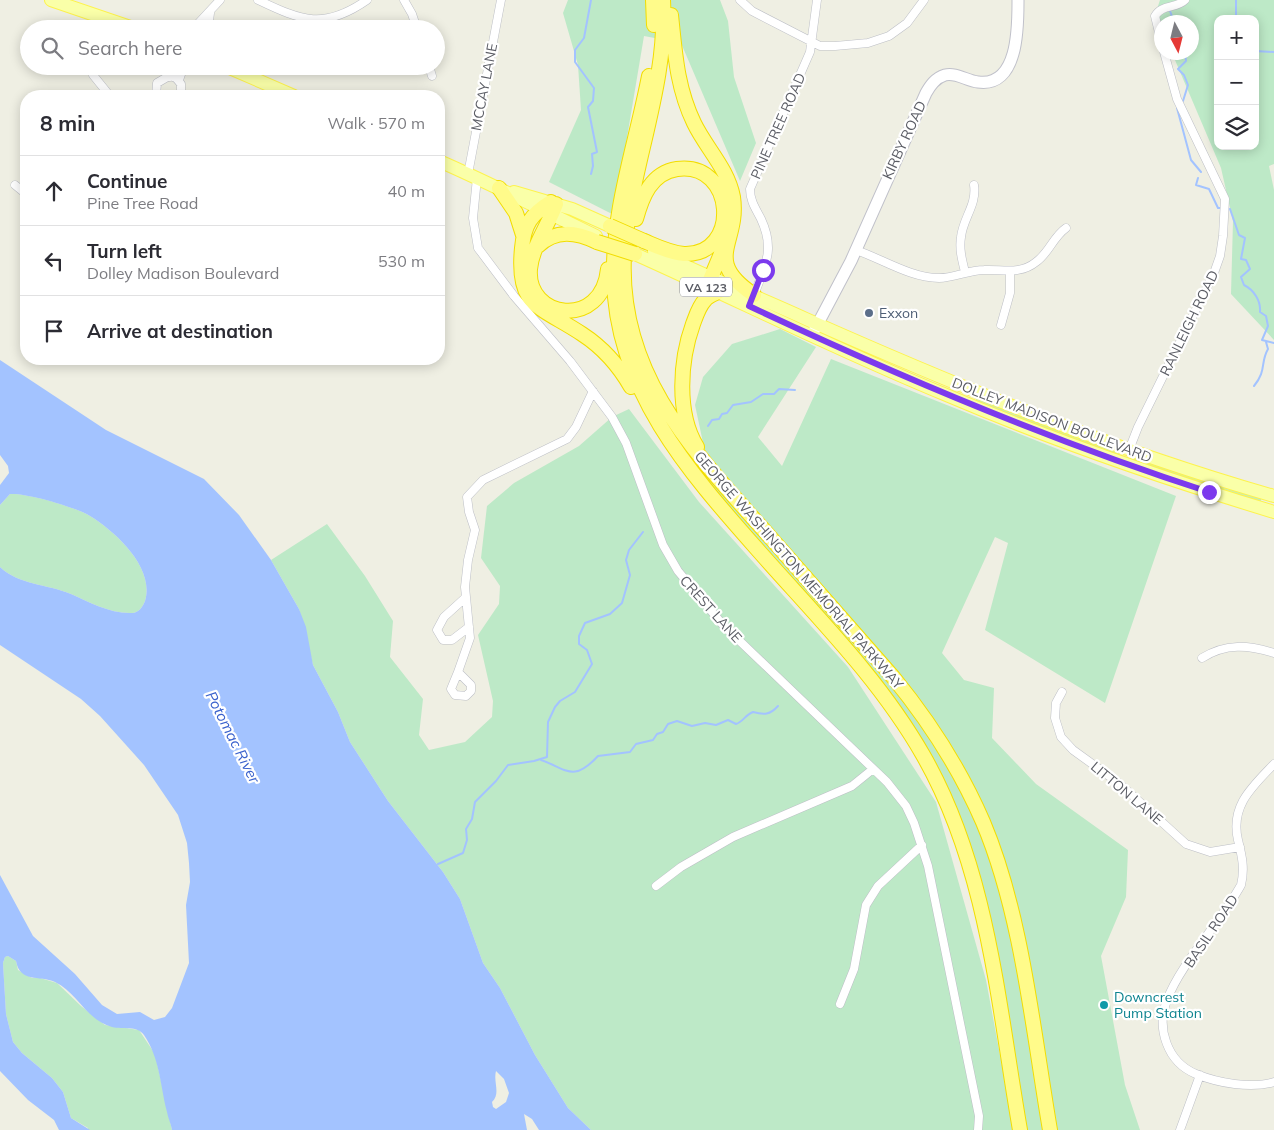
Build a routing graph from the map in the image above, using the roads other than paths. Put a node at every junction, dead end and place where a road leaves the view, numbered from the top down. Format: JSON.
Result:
{"nodes":[{"id":1,"x":51,"y":0,"type":"edge"},
{"id":2,"x":220,"y":0,"type":"edge"},
{"id":3,"x":258,"y":0,"type":"edge"},
{"id":4,"x":367,"y":0,"type":"edge"},
{"id":5,"x":404,"y":0,"type":"edge"},
{"id":6,"x":500,"y":0,"type":"edge"},
{"id":7,"x":653,"y":0,"type":"edge"},
{"id":8,"x":663,"y":0,"type":"edge"},
{"id":9,"x":670,"y":0,"type":"edge"},
{"id":10,"x":740,"y":0,"type":"edge"},
{"id":11,"x":817,"y":0,"type":"edge"},
{"id":12,"x":924,"y":0,"type":"edge"},
{"id":13,"x":1018,"y":0,"type":"edge"},
{"id":14,"x":1185,"y":0,"type":"edge"},
{"id":15,"x":210,"y":13,"type":"junction"},
{"id":16,"x":1155,"y":15,"type":"edge"},
{"id":17,"x":110,"y":20,"type":"edge"},
{"id":18,"x":199,"y":20,"type":"edge"},
{"id":19,"x":209,"y":20,"type":"edge"},
{"id":20,"x":414,"y":20,"type":"edge"},
{"id":21,"x":812,"y":41,"type":"junction"},
{"id":22,"x":1166,"y":60,"type":"edge"},
{"id":23,"x":93,"y":75,"type":"dead end"},
{"id":24,"x":181,"y":75,"type":"edge"},
{"id":25,"x":246,"y":75,"type":"edge"},
{"id":26,"x":170,"y":76,"type":"joint"},
{"id":27,"x":179,"y":80,"type":"junction"},
{"id":28,"x":105,"y":90,"type":"edge"},
{"id":29,"x":156,"y":90,"type":"edge"},
{"id":30,"x":182,"y":90,"type":"edge"},
{"id":31,"x":280,"y":90,"type":"edge"},
{"id":32,"x":445,"y":164,"type":"edge"},
{"id":33,"x":473,"y":176,"type":"junction"},
{"id":34,"x":16,"y":185,"type":"dead end"},
{"id":35,"x":974,"y":185,"type":"dead end"},
{"id":36,"x":500,"y":188,"type":"junction"},
{"id":37,"x":20,"y":189,"type":"edge"},
{"id":38,"x":620,"y":205,"type":"junction"},
{"id":39,"x":549,"y":208,"type":"junction"},
{"id":40,"x":605,"y":224,"type":"joint"},
{"id":41,"x":1066,"y":228,"type":"dead end"},
{"id":42,"x":523,"y":236,"type":"junction"},
{"id":43,"x":729,"y":237,"type":"junction"},
{"id":44,"x":597,"y":239,"type":"junction"},
{"id":45,"x":538,"y":247,"type":"junction"},
{"id":46,"x":856,"y":250,"type":"junction"},
{"id":47,"x":638,"y":251,"type":"junction"},
{"id":48,"x":966,"y":272,"type":"junction"},
{"id":49,"x":1010,"y":272,"type":"junction"},
{"id":50,"x":712,"y":285,"type":"junction"},
{"id":51,"x":752,"y":301,"type":"junction"},
{"id":52,"x":1001,"y":325,"type":"dead end"},
{"id":53,"x":815,"y":330,"type":"junction"},
{"id":54,"x":970,"y":390,"type":"junction"},
{"id":55,"x":593,"y":391,"type":"junction"},
{"id":56,"x":965,"y":403,"type":"junction"},
{"id":57,"x":658,"y":424,"type":"junction"},
{"id":58,"x":1129,"y":450,"type":"junction"},
{"id":59,"x":1124,"y":464,"type":"junction"},
{"id":60,"x":715,"y":475,"type":"junction"},
{"id":61,"x":1273,"y":496,"type":"edge"},
{"id":62,"x":1270,"y":511,"type":"edge"},
{"id":63,"x":466,"y":598,"type":"junction"},
{"id":64,"x":469,"y":627,"type":"junction"},
{"id":65,"x":1274,"y":653,"type":"edge"},
{"id":66,"x":1202,"y":658,"type":"dead end"},
{"id":67,"x":458,"y":672,"type":"dead end"},
{"id":68,"x":1062,"y":692,"type":"dead end"},
{"id":69,"x":1274,"y":764,"type":"edge"},
{"id":70,"x":873,"y":769,"type":"junction"},
{"id":71,"x":922,"y":845,"type":"junction"},
{"id":72,"x":1240,"y":847,"type":"junction"},
{"id":73,"x":656,"y":886,"type":"dead end"},
{"id":74,"x":840,"y":1004,"type":"dead end"},
{"id":75,"x":1200,"y":1075,"type":"junction"},
{"id":76,"x":1274,"y":1082,"type":"edge"},
{"id":77,"x":978,"y":1130,"type":"edge"},
{"id":78,"x":1020,"y":1130,"type":"edge"},
{"id":79,"x":1050,"y":1130,"type":"edge"},
{"id":80,"x":1180,"y":1130,"type":"edge"}],
"edges":[{"from":1,"to":17,"type":"main road"},
{"from":2,"to":15,"type":"street"},
{"from":3,"to":4,"type":"street"},
{"from":5,"to":20,"type":"street"},
{"from":6,"to":33,"type":"street","name":"MCCAY LANE"},
{"from":7,"to":38,"type":"highway","name":"GEORGE WASHINGTON MEMORIAL PARKWAY"},
{"from":8,"to":47,"type":"highway","name":"GEORGE WASHINGTON MEMORIAL PARKWAY"},
{"from":9,"to":43,"type":"highway"},
{"from":10,"to":21,"type":"street"},
{"from":11,"to":21,"type":"street","name":"PINE TREE ROAD"},
{"from":12,"to":21,"type":"street"},
{"from":13,"to":46,"type":"main road","name":"KIRBY ROAD"},
{"from":14,"to":16,"type":"street"},
{"from":15,"to":18,"type":"street"},
{"from":15,"to":19,"type":"street"},
{"from":21,"to":51,"type":"street","name":"PINE TREE ROAD"},
{"from":22,"to":58,"type":"street","name":"RANLEIGH ROAD"},
{"from":23,"to":28,"type":"street"},
{"from":24,"to":27,"type":"street"},
{"from":25,"to":31,"type":"main road"},
{"from":26,"to":27,"type":"street"},
{"from":26,"to":29,"type":"street"},
{"from":27,"to":30,"type":"street"},
{"from":32,"to":33,"type":"main road"},
{"from":33,"to":36,"type":"main road"},
{"from":33,"to":55,"type":"street","name":"CREST LANE"},
{"from":34,"to":37,"type":"street"},
{"from":35,"to":48,"type":"street"},
{"from":36,"to":39,"type":"main road"},
{"from":36,"to":42,"type":"highway"},
{"from":38,"to":45,"type":"highway"},
{"from":38,"to":57,"type":"highway","name":"GEORGE WASHINGTON MEMORIAL PARKWAY"},
{"from":39,"to":40,"type":"main road"},
{"from":39,"to":42,"type":"highway"},
{"from":39,"to":44,"type":"main road"},
{"from":39,"to":45,"type":"highway"},
{"from":40,"to":47,"type":"highway","bridge":true},
{"from":41,"to":49,"type":"street"},
{"from":42,"to":57,"type":"highway"},
{"from":43,"to":50,"type":"highway"},
{"from":43,"to":51,"type":"highway"},
{"from":44,"to":45,"type":"highway"},
{"from":44,"to":47,"type":"highway","bridge":true},
{"from":46,"to":48,"type":"street"},
{"from":46,"to":53,"type":"main road","name":"KIRBY ROAD"},
{"from":47,"to":47,"type":"highway"},
{"from":47,"to":50,"type":"main road","name":"DOLLEY MADISON BOULEVARD","number":"VA 123"},
{"from":47,"to":60,"type":"highway","name":"GEORGE WASHINGTON MEMORIAL PARKWAY"},
{"from":48,"to":49,"type":"street"},
{"from":49,"to":52,"type":"street"},
{"from":50,"to":51,"type":"main road","name":"DOLLEY MADISON BOULEVARD","number":"VA 123"},
{"from":50,"to":60,"type":"highway"},
{"from":51,"to":53,"type":"main road","name":"DOLLEY MADISON BOULEVARD","number":"VA 123"},
{"from":53,"to":54,"type":"main road","name":"DOLLEY MADISON BOULEVARD","number":"VA 123"},
{"from":53,"to":56,"type":"main road","name":"DOLLEY MADISON BOULEVARD","number":"VA 123"},
{"from":54,"to":56,"type":"main road"},
{"from":54,"to":58,"type":"main road","name":"DOLLEY MADISON BOULEVARD","number":"VA 123"},
{"from":55,"to":63,"type":"street"},
{"from":55,"to":70,"type":"street","name":"CREST LANE"},
{"from":56,"to":59,"type":"main road","name":"DOLLEY MADISON BOULEVARD","number":"VA 123"},
{"from":57,"to":78,"type":"highway","name":"GEORGE WASHINGTON MEMORIAL PARKWAY"},
{"from":58,"to":59,"type":"main road"},
{"from":58,"to":61,"type":"main road","name":"DOLLEY MADISON BOULEVARD","number":"VA 123"},
{"from":59,"to":62,"type":"main road","name":"DOLLEY MADISON BOULEVARD","number":"VA 123"},
{"from":60,"to":79,"type":"highway","name":"GEORGE WASHINGTON MEMORIAL PARKWAY"},
{"from":61,"to":62,"type":"main road"},
{"from":63,"to":64,"type":"street"},
{"from":63,"to":64,"type":"street"},
{"from":64,"to":67,"type":"street"},
{"from":65,"to":66,"type":"street"},
{"from":68,"to":72,"type":"street","name":"LITTON LANE"},
{"from":69,"to":72,"type":"street","name":"BASIL ROAD"},
{"from":70,"to":71,"type":"street","name":"CREST LANE"},
{"from":70,"to":73,"type":"street"},
{"from":71,"to":74,"type":"street"},
{"from":71,"to":77,"type":"street","name":"CREST LANE"},
{"from":72,"to":75,"type":"street","name":"BASIL ROAD"},
{"from":75,"to":76,"type":"street","name":"BASIL ROAD"},
{"from":75,"to":80,"type":"street"}]}
